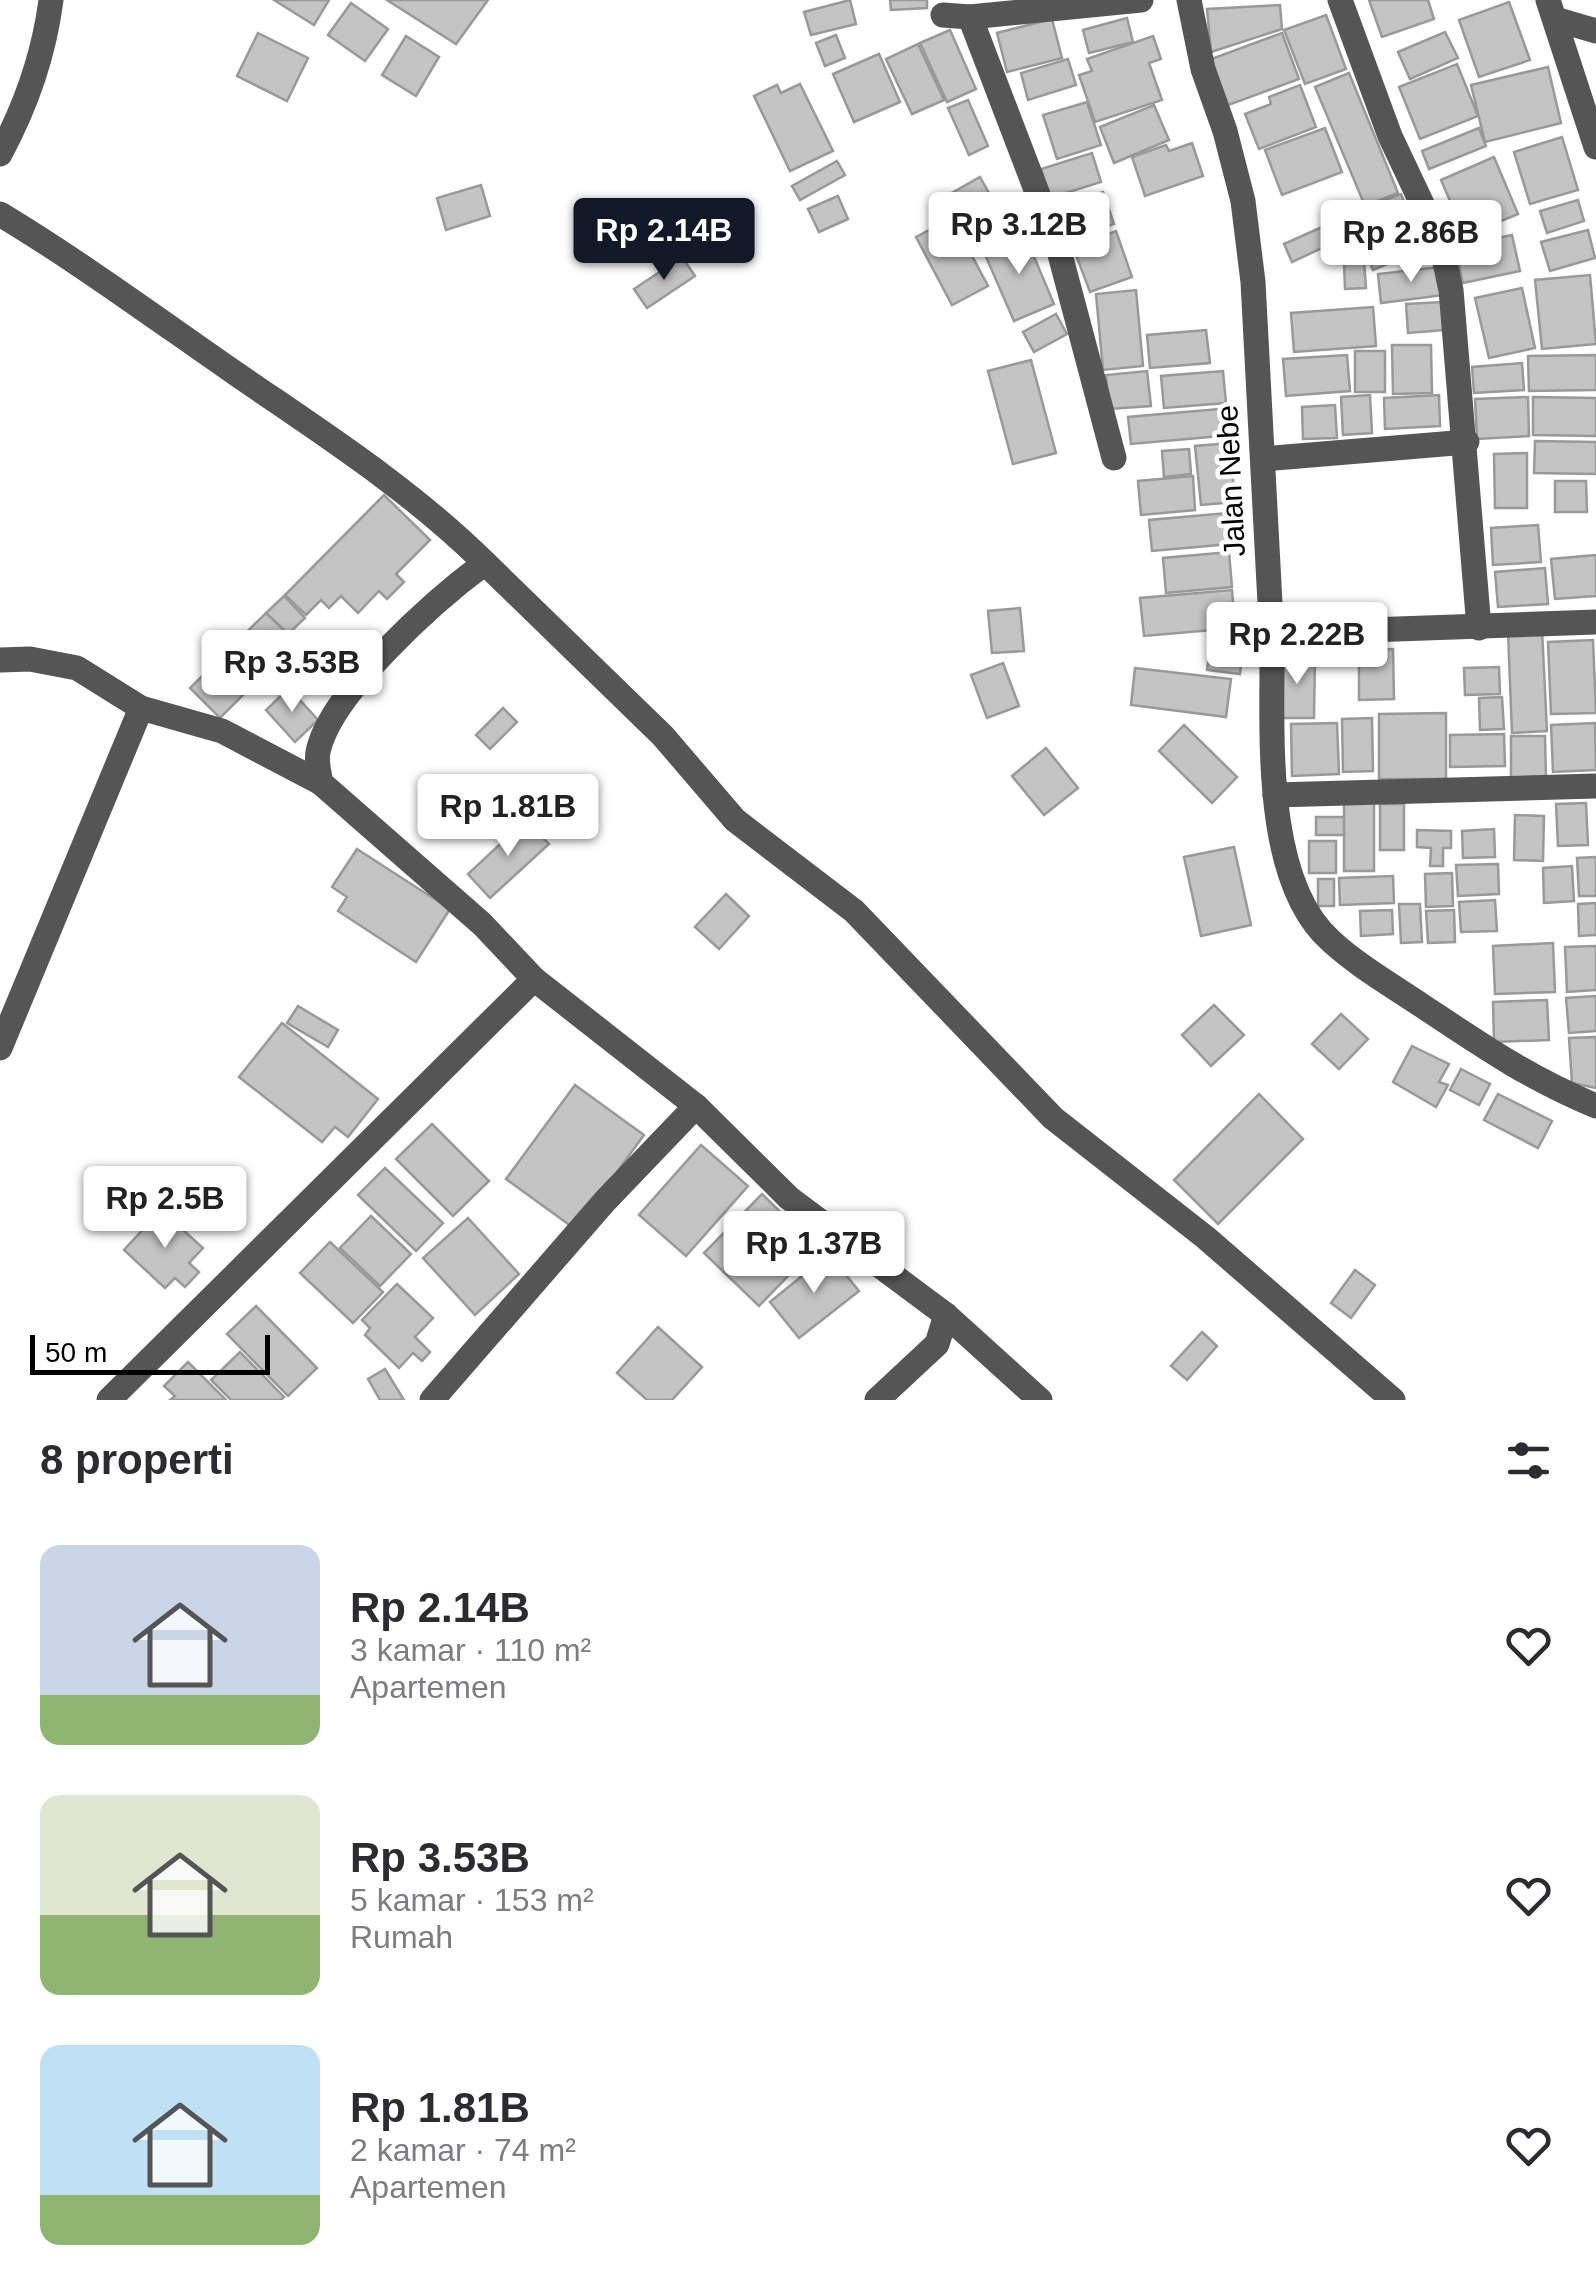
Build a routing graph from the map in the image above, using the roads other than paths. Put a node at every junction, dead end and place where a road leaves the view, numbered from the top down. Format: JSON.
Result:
{"nodes":[{"id":1,"x":51,"y":0,"type":"edge"},
{"id":2,"x":1141,"y":0,"type":"edge"},
{"id":3,"x":1190,"y":0,"type":"edge"},
{"id":4,"x":1340,"y":0,"type":"edge"},
{"id":5,"x":1552,"y":9,"type":"edge"},
{"id":6,"x":943,"y":14,"type":"dead end"},
{"id":7,"x":970,"y":17,"type":"junction"},
{"id":8,"x":1596,"y":31,"type":"edge"},
{"id":9,"x":1596,"y":147,"type":"edge"},
{"id":10,"x":0,"y":154,"type":"edge"},
{"id":11,"x":0,"y":214,"type":"edge"},
{"id":12,"x":1466,"y":442,"type":"junction"},
{"id":13,"x":1114,"y":458,"type":"dead end"},
{"id":14,"x":1263,"y":459,"type":"junction"},
{"id":15,"x":485,"y":563,"type":"junction"},
{"id":16,"x":1596,"y":622,"type":"edge"},
{"id":17,"x":1479,"y":628,"type":"junction"},
{"id":18,"x":1272,"y":641,"type":"junction"},
{"id":19,"x":0,"y":660,"type":"edge"},
{"id":20,"x":142,"y":708,"type":"junction"},
{"id":21,"x":322,"y":783,"type":"junction"},
{"id":22,"x":1596,"y":786,"type":"edge"},
{"id":23,"x":1275,"y":795,"type":"junction"},
{"id":24,"x":534,"y":978,"type":"junction"},
{"id":25,"x":0,"y":1048,"type":"edge"},
{"id":26,"x":696,"y":1106,"type":"junction"},
{"id":27,"x":1596,"y":1106,"type":"edge"},
{"id":28,"x":946,"y":1316,"type":"junction"},
{"id":29,"x":109,"y":1400,"type":"edge"},
{"id":30,"x":432,"y":1400,"type":"edge"},
{"id":31,"x":877,"y":1400,"type":"edge"},
{"id":32,"x":1040,"y":1400,"type":"edge"},
{"id":33,"x":1393,"y":1400,"type":"edge"}],
"edges":[{"from":1,"to":10,"type":"street"},
{"from":2,"to":7,"type":"street"},
{"from":3,"to":14,"type":"street","name":"Jalan Nebe"},
{"from":4,"to":12,"type":"street"},
{"from":5,"to":8,"type":"street"},
{"from":5,"to":9,"type":"street"},
{"from":6,"to":7,"type":"street"},
{"from":7,"to":13,"type":"street"},
{"from":11,"to":15,"type":"street"},
{"from":12,"to":14,"type":"street"},
{"from":12,"to":17,"type":"street"},
{"from":14,"to":18,"type":"street","name":"Jalan Nebe"},
{"from":15,"to":21,"type":"street"},
{"from":15,"to":33,"type":"street"},
{"from":16,"to":17,"type":"street"},
{"from":17,"to":18,"type":"street"},
{"from":18,"to":23,"type":"street","name":"Jalan Nebe"},
{"from":19,"to":20,"type":"street"},
{"from":20,"to":21,"type":"street"},
{"from":20,"to":25,"type":"street"},
{"from":21,"to":24,"type":"street"},
{"from":22,"to":23,"type":"street"},
{"from":23,"to":27,"type":"street","name":"Jalan Nebe"},
{"from":24,"to":26,"type":"street"},
{"from":24,"to":29,"type":"street"},
{"from":26,"to":28,"type":"street"},
{"from":26,"to":30,"type":"street"},
{"from":28,"to":31,"type":"street"},
{"from":28,"to":32,"type":"street"}]}
